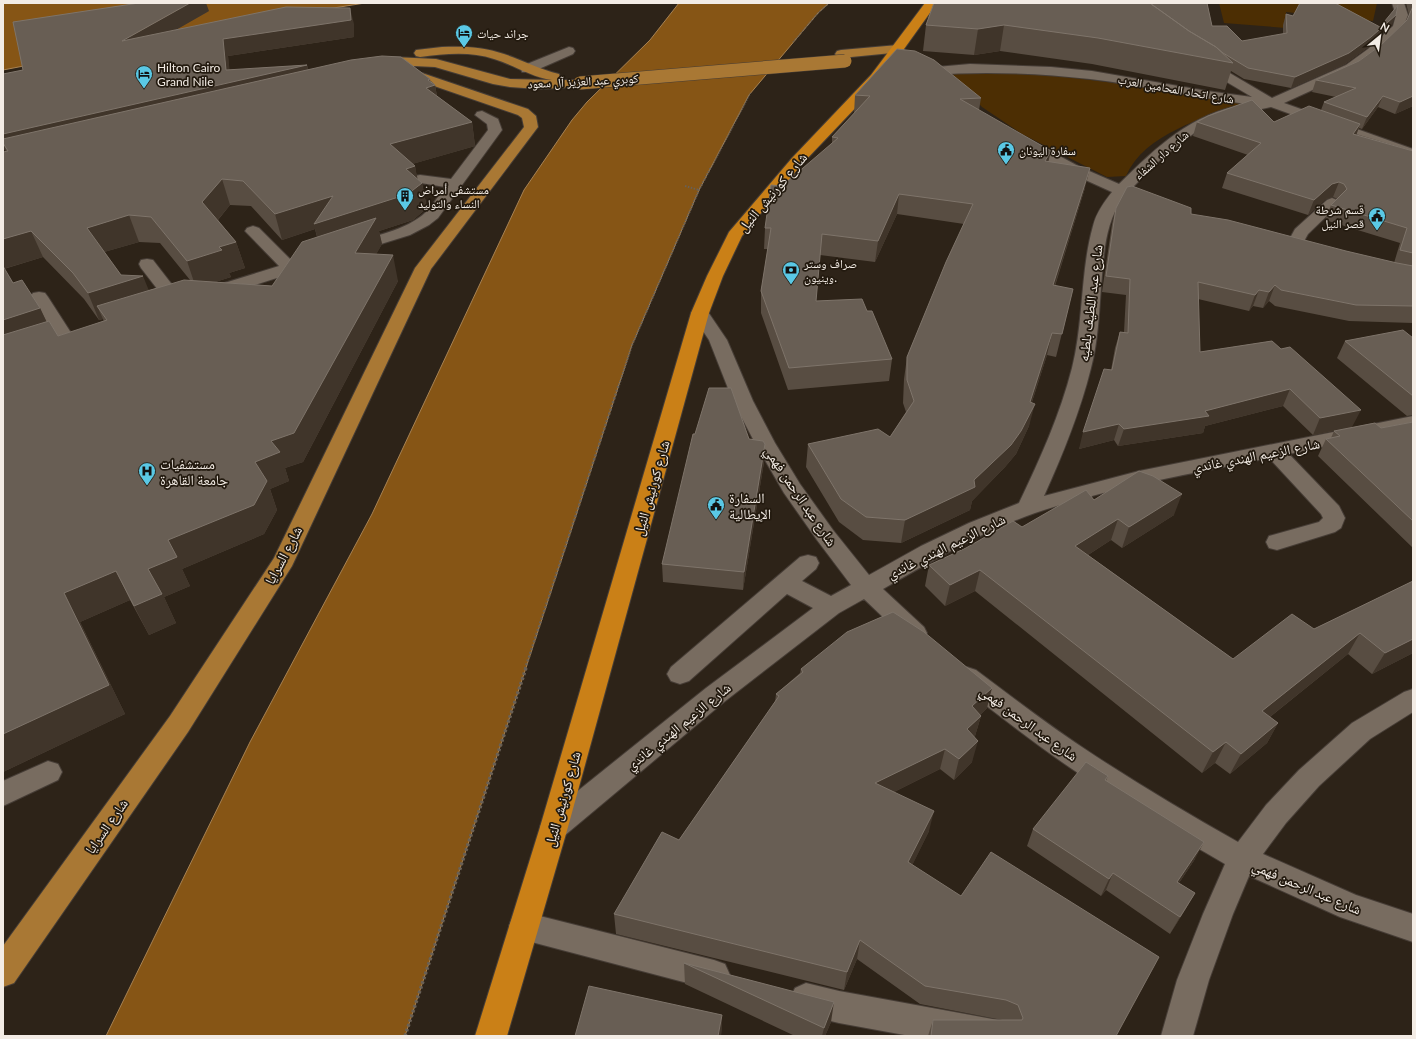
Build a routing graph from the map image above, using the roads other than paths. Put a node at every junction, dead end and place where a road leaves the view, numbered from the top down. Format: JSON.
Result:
{"nodes":[{"id":1,"x":931,"y":3,"type":"edge"},
{"id":2,"x":1398,"y":3,"type":"edge"},
{"id":3,"x":1402,"y":15,"type":"junction"},
{"id":4,"x":1413,"y":22,"type":"edge"},
{"id":5,"x":436,"y":51,"type":"junction"},
{"id":6,"x":569,"y":51,"type":"dead end"},
{"id":7,"x":1194,"y":57,"type":"edge"},
{"id":8,"x":422,"y":62,"type":"junction"},
{"id":9,"x":908,"y":62,"type":"junction"},
{"id":10,"x":384,"y":64,"type":"junction"},
{"id":11,"x":527,"y":70,"type":"junction"},
{"id":12,"x":580,"y":80,"type":"junction"},
{"id":13,"x":498,"y":81,"type":"junction"},
{"id":14,"x":948,"y":83,"type":"edge"},
{"id":15,"x":1272,"y":103,"type":"junction"},
{"id":16,"x":482,"y":115,"type":"dead end"},
{"id":17,"x":1012,"y":134,"type":"edge"},
{"id":18,"x":1413,"y":154,"type":"edge"},
{"id":19,"x":420,"y":179,"type":"edge"},
{"id":20,"x":455,"y":184,"type":"junction"},
{"id":21,"x":1122,"y":190,"type":"junction"},
{"id":22,"x":1148,"y":201,"type":"edge"},
{"id":23,"x":1332,"y":203,"type":"edge"},
{"id":24,"x":253,"y":231,"type":"dead end"},
{"id":25,"x":1292,"y":248,"type":"edge"},
{"id":26,"x":147,"y":264,"type":"dead end"},
{"id":27,"x":290,"y":268,"type":"junction"},
{"id":28,"x":39,"y":297,"type":"dead end"},
{"id":29,"x":700,"y":313,"type":"junction"},
{"id":30,"x":66,"y":339,"type":"edge"},
{"id":31,"x":1413,"y":422,"type":"edge"},
{"id":32,"x":1275,"y":452,"type":"junction"},
{"id":33,"x":1027,"y":508,"type":"junction"},
{"id":34,"x":1277,"y":542,"type":"dead end"},
{"id":35,"x":808,"y":563,"type":"dead end"},
{"id":36,"x":786,"y":582,"type":"junction"},
{"id":37,"x":865,"y":586,"type":"junction"},
{"id":38,"x":831,"y":607,"type":"junction"},
{"id":39,"x":680,"y":674,"type":"dead end"},
{"id":40,"x":1413,"y":699,"type":"edge"},
{"id":41,"x":48,"y":772,"type":"dead end"},
{"id":42,"x":3,"y":794,"type":"edge"},
{"id":43,"x":554,"y":827,"type":"junction"},
{"id":44,"x":1242,"y":859,"type":"junction"},
{"id":45,"x":524,"y":926,"type":"junction"},
{"id":46,"x":1413,"y":928,"type":"edge"},
{"id":47,"x":3,"y":972,"type":"edge"},
{"id":48,"x":739,"y":982,"type":"edge"},
{"id":49,"x":778,"y":992,"type":"edge"},
{"id":50,"x":491,"y":1036,"type":"edge"},
{"id":51,"x":998,"y":1036,"type":"edge"},
{"id":52,"x":1177,"y":1036,"type":"edge"}],
"edges":[{"from":1,"to":9,"type":"highway","name":"شارع كورنيش النيل"},
{"from":2,"to":3,"type":"street"},
{"from":3,"to":4,"type":"street"},
{"from":3,"to":15,"type":"street","name":"شارع دار الشفاء"},
{"from":5,"to":8,"type":"main road"},
{"from":5,"to":10,"type":"main road","name":"كوبري عبد العزيز آل سعود"},
{"from":5,"to":11,"type":"main road","name":"كوبري عبد العزيز آل سعود"},
{"from":6,"to":11,"type":"street"},
{"from":7,"to":15,"type":"street"},
{"from":8,"to":10,"type":"main road","name":"كوبري عبد العزيز آل سعود"},
{"from":8,"to":13,"type":"main road","name":"كوبري عبد العزيز آل سعود"},
{"from":9,"to":12,"type":"main road","name":"كوبري عبد العزيز آل سعود","bridge":true},
{"from":9,"to":14,"type":"street"},
{"from":9,"to":15,"type":"street","name":"شارع اتحاد المحامين العرب"},
{"from":9,"to":29,"type":"highway","name":"شارع كورنيش النيل"},
{"from":10,"to":47,"type":"main road","name":"شارع السرايا"},
{"from":11,"to":12,"type":"main road","name":"كوبري عبد العزيز آل سعود"},
{"from":11,"to":13,"type":"main road"},
{"from":12,"to":13,"type":"main road","name":"كوبري عبد العزيز آل سعود"},
{"from":15,"to":18,"type":"street","name":"شارع اتحاد المحامين العرب"},
{"from":15,"to":21,"type":"street","name":"شارع دار الشفاء"},
{"from":16,"to":20,"type":"street"},
{"from":17,"to":21,"type":"street"},
{"from":19,"to":20,"type":"street"},
{"from":20,"to":27,"type":"street"},
{"from":21,"to":22,"type":"street"},
{"from":21,"to":33,"type":"street","name":"شارع عبد اللطيف بلطيه"},
{"from":23,"to":25,"type":"street"},
{"from":24,"to":27,"type":"street"},
{"from":26,"to":27,"type":"street"},
{"from":28,"to":30,"type":"street"},
{"from":29,"to":37,"type":"street","name":"شارع عبد الرحمن فهمي"},
{"from":29,"to":43,"type":"highway","name":"شارع كورنيش النيل"},
{"from":31,"to":32,"type":"street","name":"شارع الزعيم الهندي غاندي"},
{"from":32,"to":33,"type":"street","name":"شارع الزعيم الهندي غاندي"},
{"from":32,"to":34,"type":"street"},
{"from":33,"to":37,"type":"street","name":"شارع الزعيم الهندي غاندي"},
{"from":35,"to":36,"type":"street"},
{"from":36,"to":38,"type":"street"},
{"from":36,"to":39,"type":"street"},
{"from":37,"to":38,"type":"street","name":"شارع الزعيم الهندي غاندي"},
{"from":37,"to":44,"type":"street","name":"شارع عبد الرحمن فهمي"},
{"from":38,"to":43,"type":"street","name":"شارع الزعيم الهندي غاندي"},
{"from":40,"to":44,"type":"street"},
{"from":41,"to":42,"type":"street"},
{"from":43,"to":45,"type":"highway","name":"شارع كورنيش النيل"},
{"from":44,"to":46,"type":"street","name":"شارع عبد الرحمن فهمي"},
{"from":44,"to":52,"type":"street"},
{"from":45,"to":48,"type":"street"},
{"from":45,"to":50,"type":"highway","name":"شارع كورنيش النيل"},
{"from":49,"to":51,"type":"street"}]}
